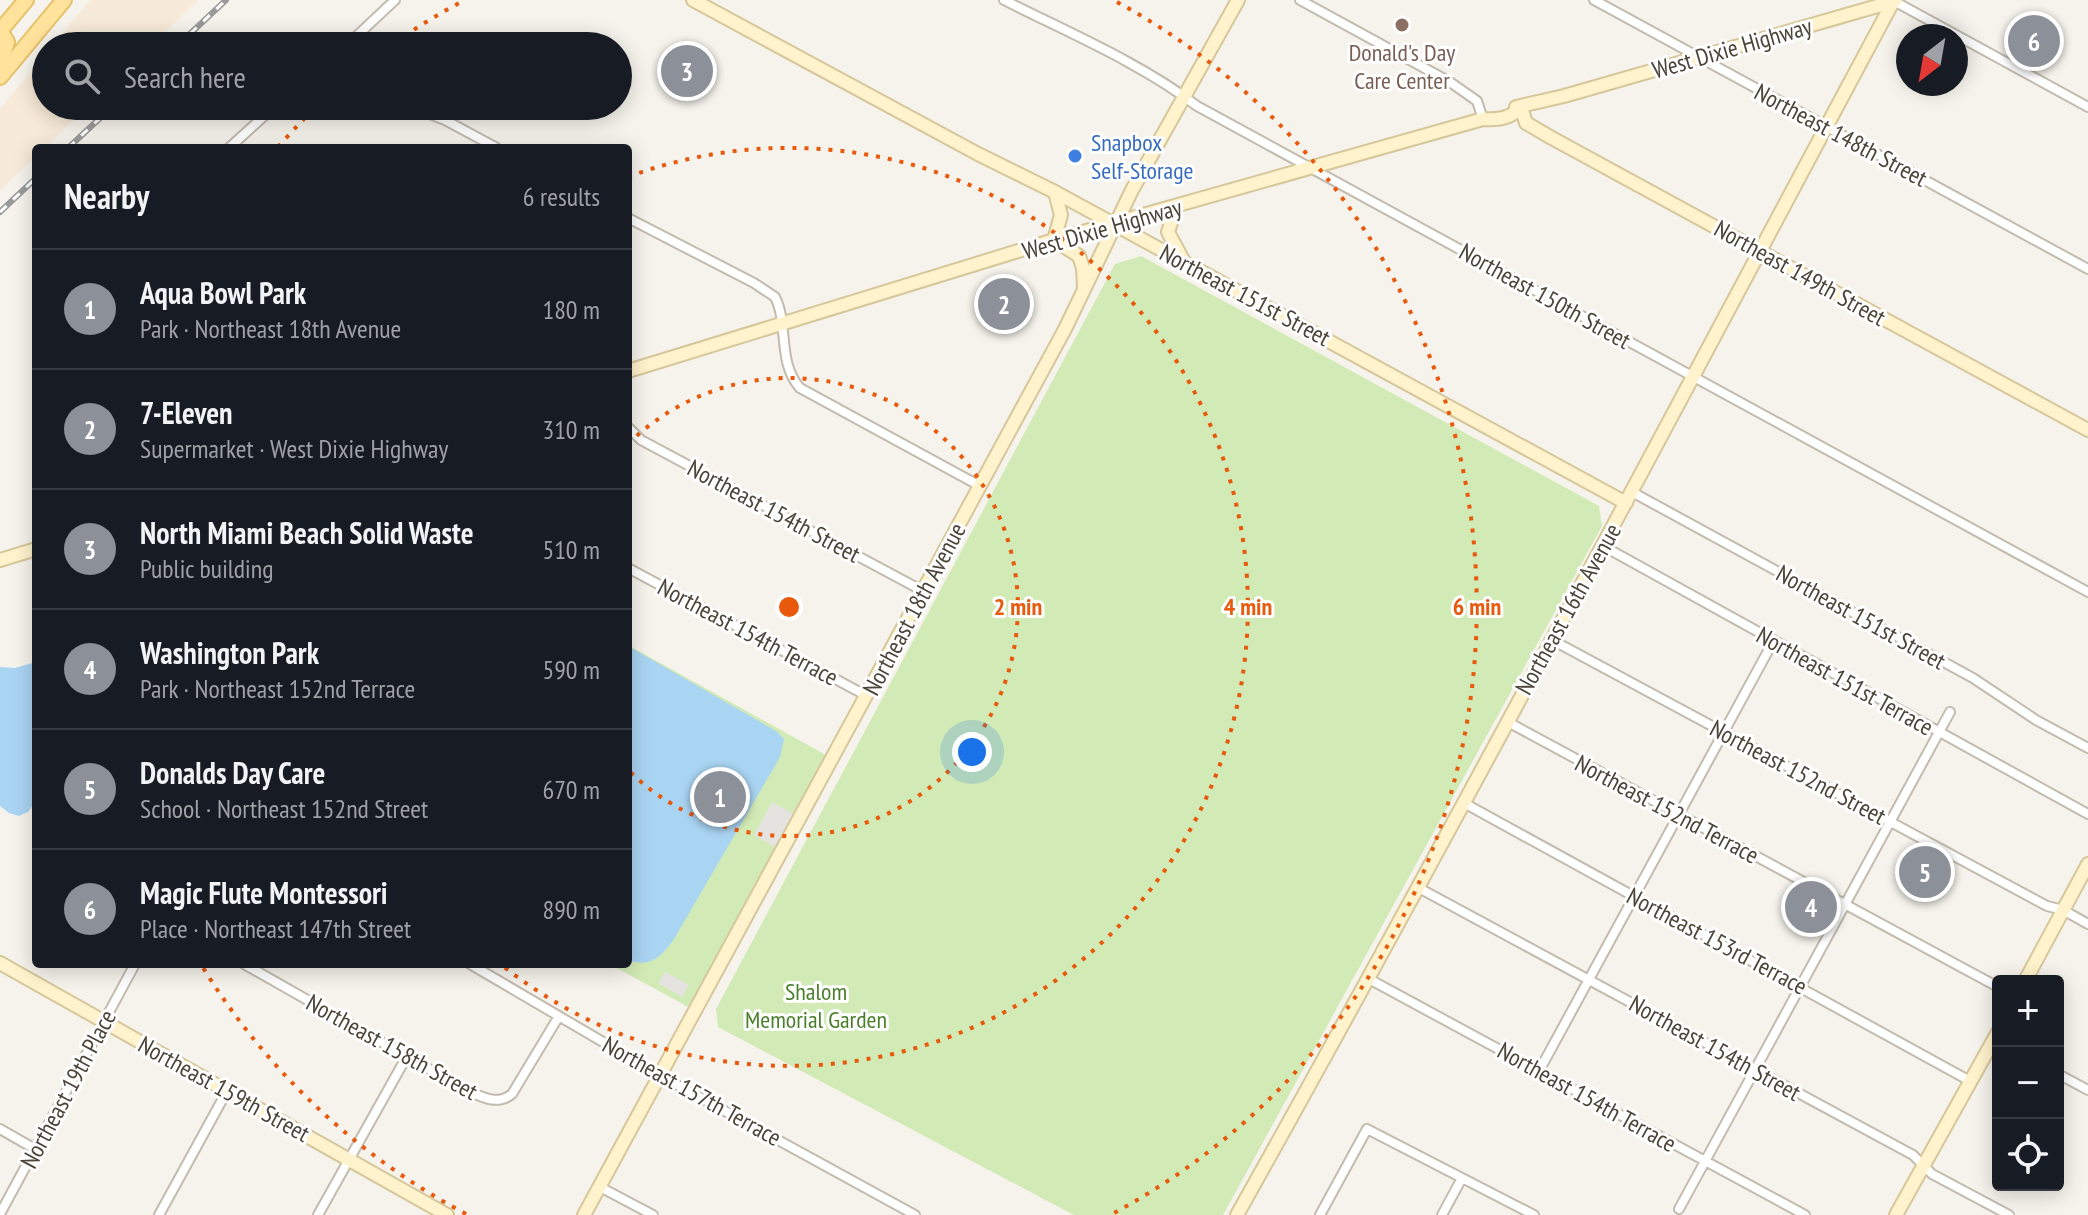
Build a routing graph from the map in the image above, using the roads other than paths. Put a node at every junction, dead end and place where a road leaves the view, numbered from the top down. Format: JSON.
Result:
{"nodes":[{"id":1,"x":26,"y":0,"type":"edge"},
{"id":2,"x":64,"y":0,"type":"edge"},
{"id":3,"x":395,"y":0,"type":"edge"},
{"id":4,"x":693,"y":0,"type":"edge"},
{"id":5,"x":1004,"y":0,"type":"edge"},
{"id":6,"x":1238,"y":0,"type":"edge"},
{"id":7,"x":1300,"y":0,"type":"edge"},
{"id":8,"x":1594,"y":0,"type":"edge"},
{"id":9,"x":1894,"y":0,"type":"edge"},
{"id":10,"x":0,"y":30,"type":"edge"},
{"id":11,"x":37,"y":32,"type":"edge"},
{"id":12,"x":361,"y":32,"type":"edge"},
{"id":13,"x":32,"y":38,"type":"edge"},
{"id":14,"x":1699,"y":58,"type":"junction"},
{"id":15,"x":0,"y":63,"type":"edge"},
{"id":16,"x":0,"y":77,"type":"edge"},
{"id":17,"x":1185,"y":95,"type":"junction"},
{"id":18,"x":1520,"y":107,"type":"junction"},
{"id":19,"x":2088,"y":107,"type":"edge"},
{"id":20,"x":1484,"y":119,"type":"junction"},
{"id":21,"x":260,"y":120,"type":"edge"},
{"id":22,"x":445,"y":120,"type":"edge"},
{"id":23,"x":1827,"y":127,"type":"junction"},
{"id":24,"x":233,"y":144,"type":"edge"},
{"id":25,"x":490,"y":144,"type":"edge"},
{"id":26,"x":1311,"y":168,"type":"junction"},
{"id":27,"x":1055,"y":192,"type":"junction"},
{"id":28,"x":1176,"y":207,"type":"junction"},
{"id":29,"x":632,"y":220,"type":"edge"},
{"id":30,"x":1114,"y":224,"type":"junction"},
{"id":31,"x":1054,"y":240,"type":"junction"},
{"id":32,"x":1761,"y":252,"type":"junction"},
{"id":33,"x":1185,"y":262,"type":"junction"},
{"id":34,"x":2088,"y":269,"type":"edge"},
{"id":35,"x":1084,"y":291,"type":"junction"},
{"id":36,"x":781,"y":325,"type":"junction"},
{"id":37,"x":632,"y":370,"type":"edge"},
{"id":38,"x":1692,"y":376,"type":"junction"},
{"id":39,"x":2088,"y":430,"type":"edge"},
{"id":40,"x":632,"y":432,"type":"edge"},
{"id":41,"x":980,"y":486,"type":"junction"},
{"id":42,"x":1629,"y":497,"type":"junction"},
{"id":43,"x":1603,"y":546,"type":"junction"},
{"id":44,"x":32,"y":550,"type":"edge"},
{"id":45,"x":0,"y":560,"type":"edge"},
{"id":46,"x":632,"y":570,"type":"edge"},
{"id":47,"x":923,"y":591,"type":"junction"},
{"id":48,"x":2088,"y":592,"type":"edge"},
{"id":49,"x":1552,"y":640,"type":"junction"},
{"id":50,"x":1774,"y":640,"type":"junction"},
{"id":51,"x":867,"y":696,"type":"junction"},
{"id":52,"x":1950,"y":712,"type":"dead end"},
{"id":53,"x":1506,"y":721,"type":"junction"},
{"id":54,"x":1723,"y":733,"type":"junction"},
{"id":55,"x":1938,"y":733,"type":"junction"},
{"id":56,"x":2088,"y":748,"type":"edge"},
{"id":57,"x":1464,"y":803,"type":"junction"},
{"id":58,"x":2088,"y":814,"type":"edge"},
{"id":59,"x":1679,"y":815,"type":"junction"},
{"id":60,"x":1891,"y":820,"type":"junction"},
{"id":61,"x":2088,"y":864,"type":"edge"},
{"id":62,"x":1417,"y":887,"type":"junction"},
{"id":63,"x":1634,"y":897,"type":"junction"},
{"id":64,"x":1845,"y":904,"type":"junction"},
{"id":65,"x":2063,"y":910,"type":"junction"},
{"id":66,"x":2088,"y":924,"type":"edge"},
{"id":67,"x":0,"y":963,"type":"edge"},
{"id":68,"x":133,"y":968,"type":"edge"},
{"id":69,"x":251,"y":968,"type":"edge"},
{"id":70,"x":477,"y":968,"type":"edge"},
{"id":71,"x":2028,"y":975,"type":"edge"},
{"id":72,"x":1369,"y":979,"type":"junction"},
{"id":73,"x":1589,"y":979,"type":"junction"},
{"id":74,"x":1992,"y":984,"type":"edge"},
{"id":75,"x":1800,"y":986,"type":"junction"},
{"id":76,"x":559,"y":1016,"type":"junction"},
{"id":77,"x":104,"y":1022,"type":"junction"},
{"id":78,"x":1992,"y":1045,"type":"edge"},
{"id":79,"x":407,"y":1056,"type":"junction"},
{"id":80,"x":1755,"y":1070,"type":"junction"},
{"id":81,"x":1539,"y":1071,"type":"junction"},
{"id":82,"x":661,"y":1076,"type":"junction"},
{"id":83,"x":2064,"y":1077,"type":"edge"},
{"id":84,"x":1970,"y":1081,"type":"junction"},
{"id":85,"x":2088,"y":1090,"type":"edge"},
{"id":86,"x":227,"y":1091,"type":"junction"},
{"id":87,"x":0,"y":1129,"type":"edge"},
{"id":88,"x":35,"y":1149,"type":"junction"},
{"id":89,"x":349,"y":1160,"type":"junction"},
{"id":90,"x":1705,"y":1162,"type":"junction"},
{"id":91,"x":1923,"y":1166,"type":"junction"},
{"id":92,"x":1462,"y":1178,"type":"junction"},
{"id":93,"x":600,"y":1187,"type":"junction"},
{"id":94,"x":1679,"y":1209,"type":"dead end"},
{"id":95,"x":0,"y":1214,"type":"edge"},
{"id":96,"x":911,"y":1214,"type":"edge"},
{"id":97,"x":159,"y":1215,"type":"edge"},
{"id":98,"x":318,"y":1215,"type":"edge"},
{"id":99,"x":447,"y":1215,"type":"edge"},
{"id":100,"x":584,"y":1215,"type":"edge"},
{"id":101,"x":653,"y":1215,"type":"edge"},
{"id":102,"x":1237,"y":1215,"type":"edge"},
{"id":103,"x":1320,"y":1215,"type":"edge"},
{"id":104,"x":1442,"y":1215,"type":"edge"},
{"id":105,"x":1534,"y":1215,"type":"edge"},
{"id":106,"x":1805,"y":1215,"type":"edge"},
{"id":107,"x":1896,"y":1215,"type":"edge"},
{"id":108,"x":2009,"y":1215,"type":"edge"}],
"edges":[{"from":1,"to":10,"type":"main road"},
{"from":2,"to":11,"type":"main road"},
{"from":3,"to":12,"type":"street"},
{"from":4,"to":27,"type":"street","name":"Northeast 151st Street"},
{"from":5,"to":17,"type":"street","name":"Northeast 150th Street"},
{"from":6,"to":17,"type":"street","name":"Northeast 18th Avenue"},
{"from":7,"to":20,"type":"street"},
{"from":8,"to":14,"type":"street","name":"Northeast 148th Street"},
{"from":9,"to":14,"type":"street","name":"West Dixie Highway"},
{"from":9,"to":19,"type":"street"},
{"from":9,"to":23,"type":"street","name":"Northeast 16th Avenue"},
{"from":10,"to":15,"type":"main road"},
{"from":13,"to":16,"type":"main road"},
{"from":14,"to":18,"type":"street","name":"West Dixie Highway"},
{"from":14,"to":23,"type":"street","name":"Northeast 148th Street"},
{"from":17,"to":26,"type":"street","name":"Northeast 150th Street"},
{"from":17,"to":30,"type":"street","name":"Northeast 18th Avenue"},
{"from":18,"to":20,"type":"street","name":"West Dixie Highway"},
{"from":18,"to":32,"type":"street","name":"Northeast 149th Street"},
{"from":20,"to":26,"type":"street","name":"West Dixie Highway"},
{"from":21,"to":24,"type":"street"},
{"from":22,"to":25,"type":"street"},
{"from":23,"to":32,"type":"street","name":"Northeast 16th Avenue"},
{"from":23,"to":34,"type":"street","name":"Northeast 148th Street"},
{"from":26,"to":28,"type":"street","name":"West Dixie Highway"},
{"from":26,"to":38,"type":"street","name":"Northeast 150th Street"},
{"from":27,"to":30,"type":"street","name":"Northeast 151st Street"},
{"from":27,"to":31,"type":"street"},
{"from":28,"to":30,"type":"street","name":"West Dixie Highway"},
{"from":28,"to":33,"type":"street"},
{"from":29,"to":36,"type":"street"},
{"from":30,"to":31,"type":"street","name":"West Dixie Highway"},
{"from":30,"to":33,"type":"street","name":"Northeast 151st Street"},
{"from":30,"to":35,"type":"street","name":"Northeast 18th Avenue"},
{"from":31,"to":35,"type":"street"},
{"from":31,"to":36,"type":"street","name":"West Dixie Highway"},
{"from":32,"to":38,"type":"street","name":"Northeast 16th Avenue"},
{"from":32,"to":39,"type":"street","name":"Northeast 149th Street"},
{"from":33,"to":42,"type":"street","name":"Northeast 151st Street"},
{"from":35,"to":41,"type":"street","name":"Northeast 18th Avenue"},
{"from":36,"to":37,"type":"street","name":"West Dixie Highway"},
{"from":36,"to":41,"type":"street"},
{"from":38,"to":42,"type":"street","name":"Northeast 16th Avenue"},
{"from":38,"to":48,"type":"street","name":"Northeast 150th Street"},
{"from":40,"to":47,"type":"street","name":"Northeast 154th Street"},
{"from":41,"to":47,"type":"street","name":"Northeast 18th Avenue"},
{"from":42,"to":43,"type":"street","name":"Northeast 16th Avenue"},
{"from":42,"to":56,"type":"street","name":"Northeast 151st Street"},
{"from":43,"to":49,"type":"street","name":"Northeast 16th Avenue"},
{"from":43,"to":50,"type":"street","name":"Northeast 151st Terrace"},
{"from":44,"to":45,"type":"street"},
{"from":46,"to":51,"type":"street","name":"Northeast 154th Terrace"},
{"from":47,"to":51,"type":"street","name":"Northeast 18th Avenue"},
{"from":49,"to":53,"type":"street","name":"Northeast 16th Avenue"},
{"from":49,"to":54,"type":"street","name":"Northeast 152nd Street"},
{"from":50,"to":54,"type":"street"},
{"from":50,"to":55,"type":"street","name":"Northeast 151st Terrace"},
{"from":51,"to":82,"type":"street","name":"Northeast 18th Avenue"},
{"from":52,"to":55,"type":"street"},
{"from":53,"to":57,"type":"street","name":"Northeast 16th Avenue"},
{"from":53,"to":59,"type":"street","name":"Northeast 152nd Terrace"},
{"from":54,"to":59,"type":"street"},
{"from":54,"to":60,"type":"street","name":"Northeast 152nd Street"},
{"from":55,"to":58,"type":"street","name":"Northeast 151st Terrace"},
{"from":55,"to":60,"type":"street"},
{"from":57,"to":62,"type":"street","name":"Northeast 16th Avenue"},
{"from":57,"to":63,"type":"street","name":"Northeast 153rd Terrace"},
{"from":59,"to":63,"type":"street"},
{"from":59,"to":64,"type":"street","name":"Northeast 152nd Terrace"},
{"from":60,"to":64,"type":"street"},
{"from":60,"to":65,"type":"street","name":"Northeast 152nd Street"},
{"from":61,"to":65,"type":"street"},
{"from":62,"to":72,"type":"street","name":"Northeast 16th Avenue"},
{"from":62,"to":73,"type":"street","name":"Northeast 154th Street"},
{"from":63,"to":73,"type":"street"},
{"from":63,"to":75,"type":"street","name":"Northeast 153rd Terrace"},
{"from":64,"to":74,"type":"street","name":"Northeast 152nd Terrace"},
{"from":64,"to":75,"type":"street"},
{"from":65,"to":66,"type":"street","name":"Northeast 152nd Street"},
{"from":65,"to":71,"type":"street"},
{"from":67,"to":77,"type":"street","name":"Northeast 159th Street"},
{"from":68,"to":77,"type":"street","name":"Northeast 19th Place"},
{"from":69,"to":79,"type":"street","name":"Northeast 158th Street"},
{"from":70,"to":76,"type":"street","name":"Northeast 157th Terrace"},
{"from":72,"to":81,"type":"street","name":"Northeast 154th Terrace"},
{"from":72,"to":102,"type":"street","name":"Northeast 16th Avenue"},
{"from":73,"to":80,"type":"street","name":"Northeast 154th Street"},
{"from":73,"to":81,"type":"street"},
{"from":75,"to":80,"type":"street"},
{"from":75,"to":84,"type":"street","name":"Northeast 153rd Terrace"},
{"from":76,"to":79,"type":"street","name":"Northeast 158th Street"},
{"from":76,"to":82,"type":"street","name":"Northeast 157th Terrace"},
{"from":77,"to":86,"type":"street","name":"Northeast 159th Street"},
{"from":77,"to":88,"type":"street","name":"Northeast 19th Place"},
{"from":78,"to":84,"type":"street"},
{"from":79,"to":89,"type":"street"},
{"from":80,"to":90,"type":"street"},
{"from":80,"to":91,"type":"street","name":"Northeast 154th Street"},
{"from":81,"to":90,"type":"street","name":"Northeast 154th Terrace"},
{"from":82,"to":93,"type":"street","name":"Northeast 18th Avenue"},
{"from":82,"to":96,"type":"street","name":"Northeast 157th Terrace"},
{"from":83,"to":85,"type":"street"},
{"from":84,"to":91,"type":"street"},
{"from":86,"to":89,"type":"street","name":"Northeast 159th Street"},
{"from":86,"to":97,"type":"street"},
{"from":87,"to":88,"type":"street"},
{"from":88,"to":95,"type":"street","name":"Northeast 19th Place"},
{"from":89,"to":98,"type":"street"},
{"from":89,"to":99,"type":"street","name":"Northeast 159th Street"},
{"from":90,"to":94,"type":"street"},
{"from":90,"to":106,"type":"street","name":"Northeast 154th Terrace"},
{"from":91,"to":107,"type":"street"},
{"from":91,"to":108,"type":"street","name":"Northeast 154th Street"},
{"from":92,"to":103,"type":"street"},
{"from":92,"to":104,"type":"street"},
{"from":92,"to":105,"type":"street"},
{"from":93,"to":100,"type":"street","name":"Northeast 18th Avenue"},
{"from":93,"to":101,"type":"street"}]}
